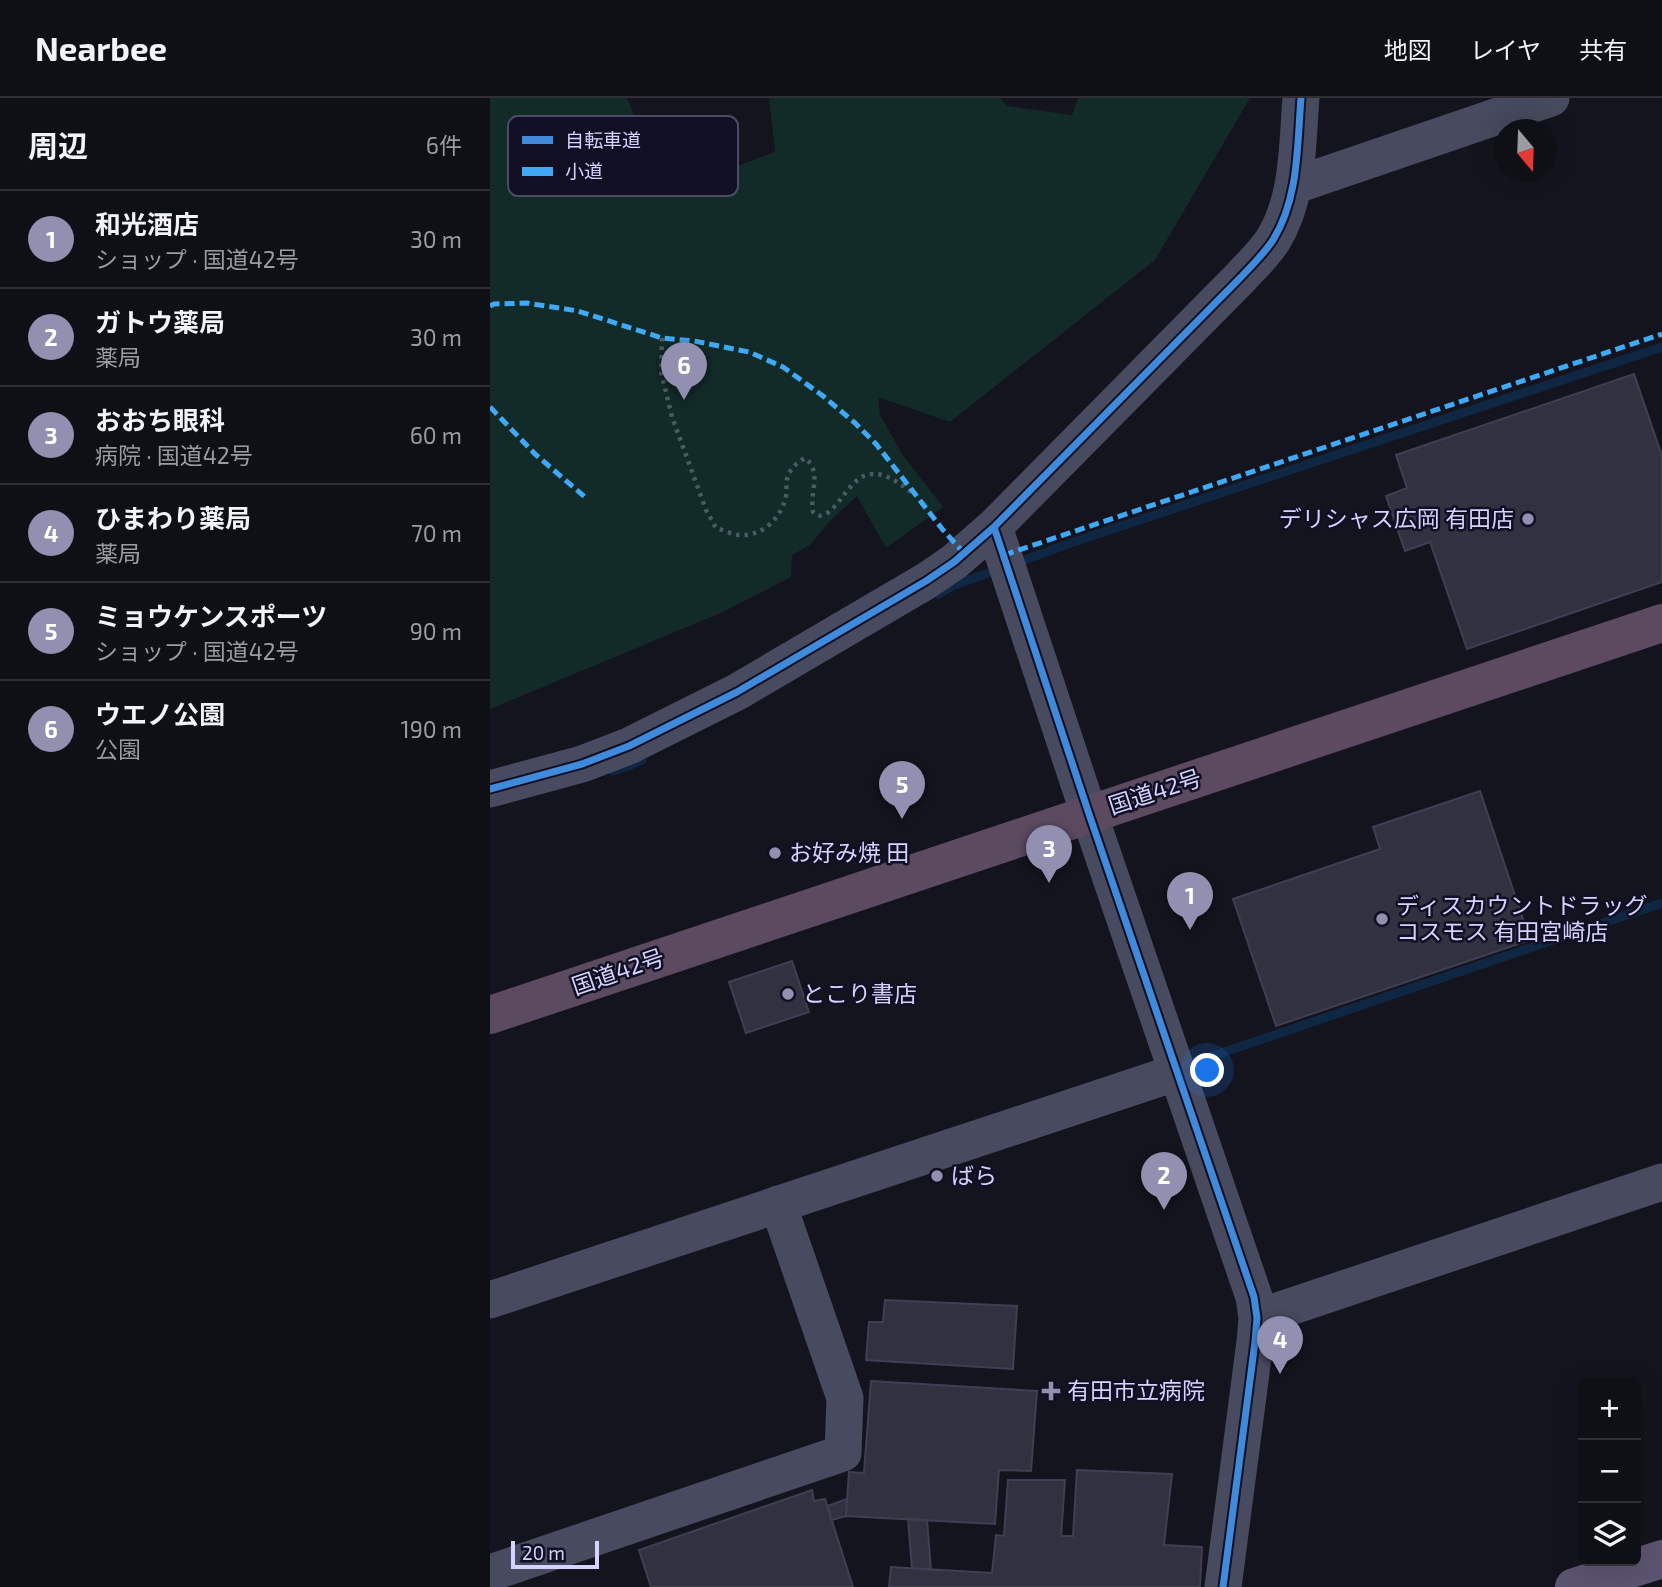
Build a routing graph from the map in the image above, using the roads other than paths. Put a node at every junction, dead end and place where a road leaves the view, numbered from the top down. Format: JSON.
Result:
{"nodes":[{"id":1,"x":1301,"y":98,"type":"edge"},
{"id":2,"x":1551,"y":98,"type":"edge"},
{"id":3,"x":1293,"y":186,"type":"junction"},
{"id":4,"x":994,"y":527,"type":"junction"},
{"id":5,"x":1662,"y":623,"type":"edge"},
{"id":6,"x":490,"y":789,"type":"edge"},
{"id":7,"x":1089,"y":814,"type":"junction"},
{"id":8,"x":490,"y":1014,"type":"edge"},
{"id":9,"x":1178,"y":1072,"type":"junction"},
{"id":10,"x":1662,"y":1182,"type":"edge"},
{"id":11,"x":778,"y":1204,"type":"junction"},
{"id":12,"x":490,"y":1300,"type":"edge"},
{"id":13,"x":1258,"y":1318,"type":"junction"},
{"id":14,"x":1662,"y":1559,"type":"edge"},
{"id":15,"x":490,"y":1573,"type":"edge"},
{"id":16,"x":1223,"y":1587,"type":"edge"},
{"id":17,"x":1574,"y":1587,"type":"edge"}],
"edges":[{"from":1,"to":3,"type":"street"},
{"from":2,"to":3,"type":"street"},
{"from":3,"to":4,"type":"street"},
{"from":4,"to":6,"type":"street"},
{"from":4,"to":7,"type":"street"},
{"from":5,"to":7,"type":"highway","name":"国道42号"},
{"from":7,"to":8,"type":"highway","name":"国道42号"},
{"from":7,"to":9,"type":"street"},
{"from":9,"to":11,"type":"street"},
{"from":9,"to":13,"type":"street"},
{"from":10,"to":13,"type":"street"},
{"from":11,"to":12,"type":"street"},
{"from":11,"to":15,"type":"street"},
{"from":13,"to":16,"type":"street"},
{"from":14,"to":17,"type":"main road"}]}
